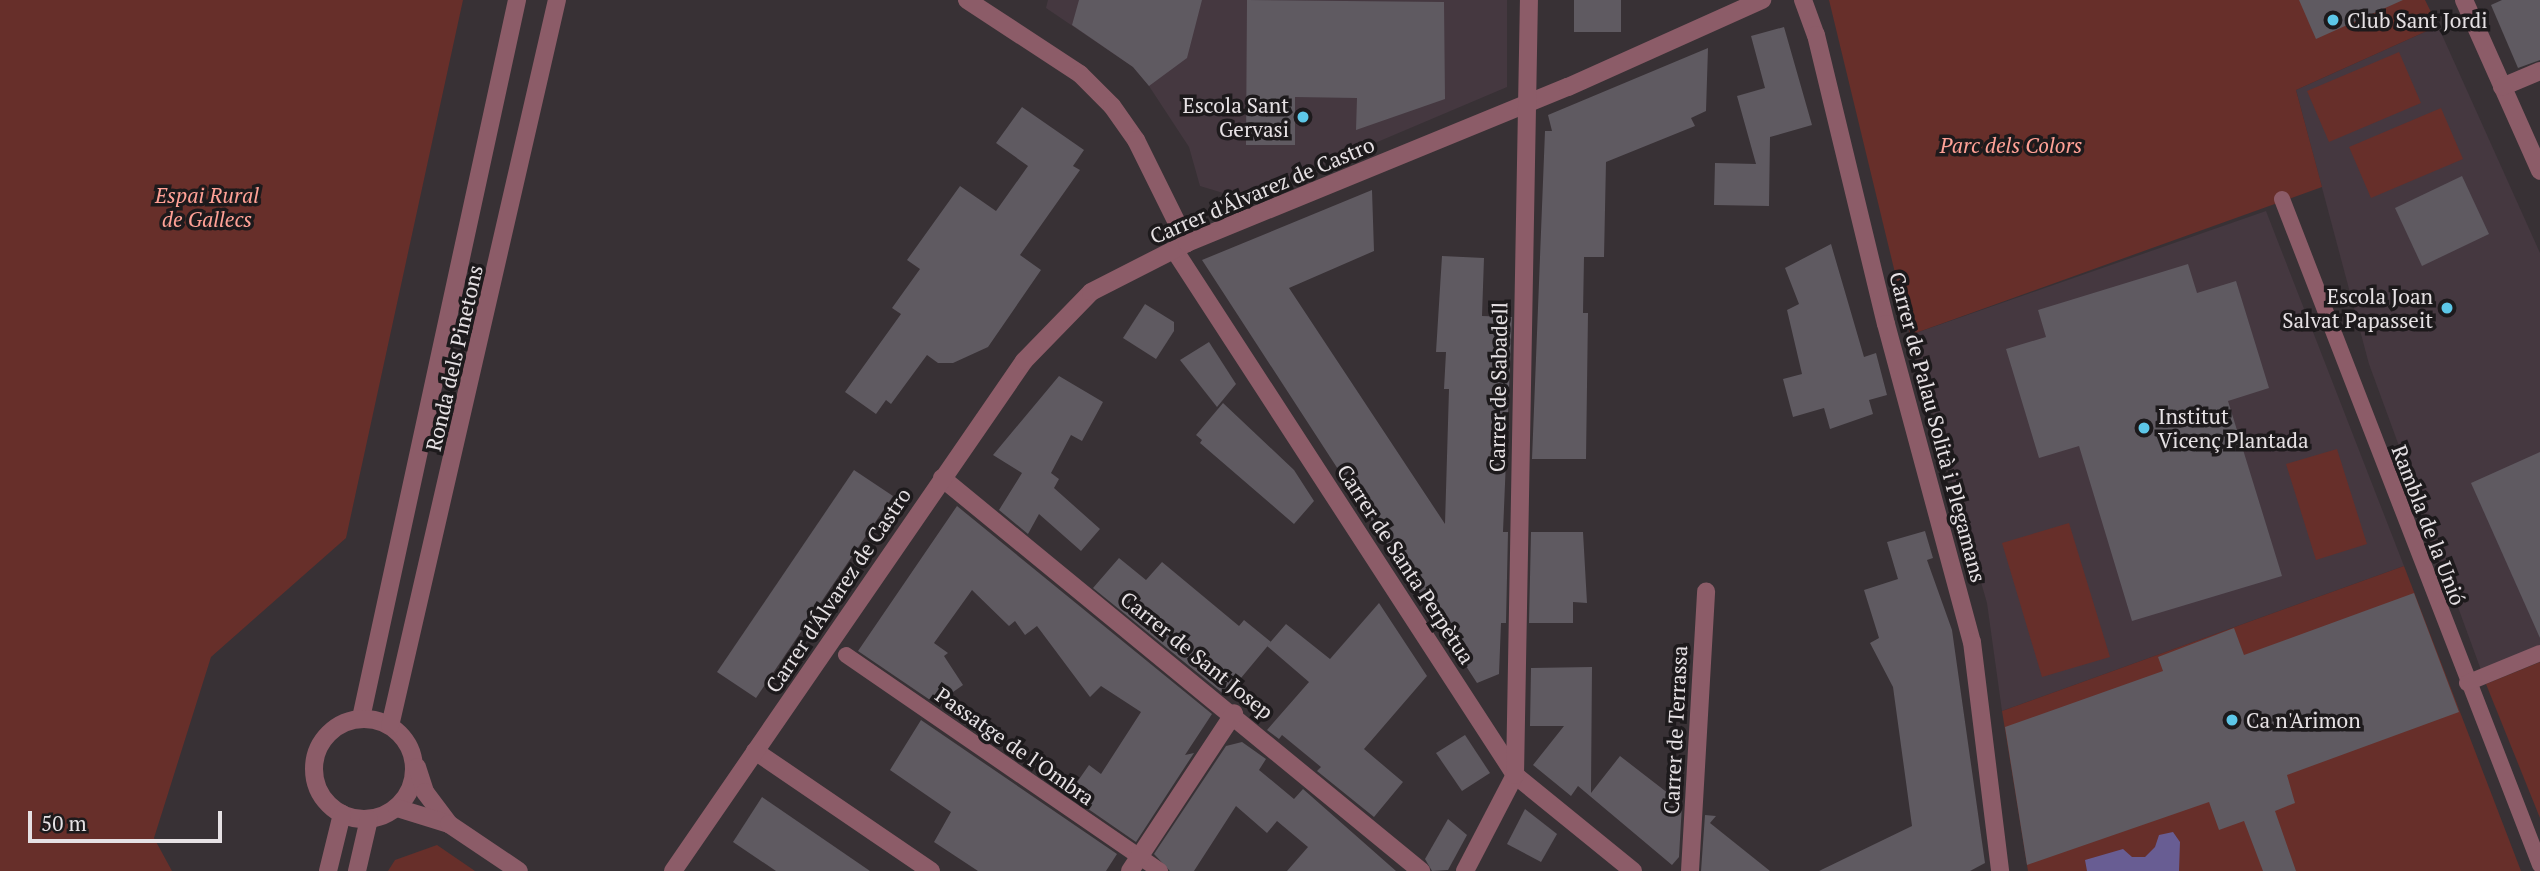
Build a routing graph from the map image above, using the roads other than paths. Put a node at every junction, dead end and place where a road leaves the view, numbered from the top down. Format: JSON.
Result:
{"nodes":[{"id":1,"x":517,"y":0,"type":"edge"},
{"id":2,"x":557,"y":0,"type":"edge"},
{"id":3,"x":967,"y":0,"type":"edge"},
{"id":4,"x":1529,"y":0,"type":"edge"},
{"id":5,"x":1762,"y":0,"type":"edge"},
{"id":6,"x":1803,"y":0,"type":"edge"},
{"id":7,"x":2464,"y":0,"type":"edge"},
{"id":8,"x":2540,"y":71,"type":"edge"},
{"id":9,"x":2502,"y":88,"type":"junction"},
{"id":10,"x":1529,"y":99,"type":"junction"},
{"id":11,"x":2540,"y":171,"type":"edge"},
{"id":12,"x":2282,"y":199,"type":"dead end"},
{"id":13,"x":1181,"y":247,"type":"junction"},
{"id":14,"x":942,"y":478,"type":"junction"},
{"id":15,"x":1706,"y":591,"type":"dead end"},
{"id":16,"x":2540,"y":653,"type":"edge"},
{"id":17,"x":846,"y":655,"type":"dead end"},
{"id":18,"x":2467,"y":683,"type":"junction"},
{"id":19,"x":1234,"y":713,"type":"junction"},
{"id":20,"x":361,"y":718,"type":"junction"},
{"id":21,"x":390,"y":726,"type":"junction"},
{"id":22,"x":755,"y":751,"type":"junction"},
{"id":23,"x":414,"y":761,"type":"junction"},
{"id":24,"x":1515,"y":775,"type":"junction"},
{"id":25,"x":397,"y":808,"type":"junction"},
{"id":26,"x":342,"y":814,"type":"junction"},
{"id":27,"x":369,"y":819,"type":"junction"},
{"id":28,"x":449,"y":824,"type":"junction"},
{"id":29,"x":1134,"y":864,"type":"edge"},
{"id":30,"x":2540,"y":864,"type":"edge"},
{"id":31,"x":328,"y":871,"type":"edge"},
{"id":32,"x":357,"y":871,"type":"edge"},
{"id":33,"x":519,"y":871,"type":"edge"},
{"id":34,"x":673,"y":871,"type":"edge"},
{"id":35,"x":931,"y":871,"type":"edge"},
{"id":36,"x":1160,"y":871,"type":"edge"},
{"id":37,"x":1421,"y":871,"type":"edge"},
{"id":38,"x":1465,"y":871,"type":"edge"},
{"id":39,"x":1633,"y":871,"type":"edge"},
{"id":40,"x":1690,"y":871,"type":"edge"},
{"id":41,"x":2000,"y":871,"type":"edge"}],
"edges":[{"from":1,"to":20,"type":"street","name":"Ronda dels Pinetons"},
{"from":2,"to":21,"type":"street","name":"Ronda dels Pinetons"},
{"from":3,"to":13,"type":"street","name":"Carrer de Santa Perpètua"},
{"from":4,"to":10,"type":"street","name":"Carrer de Sabadell"},
{"from":5,"to":10,"type":"street","name":"Carrer d'Álvarez de Castro"},
{"from":6,"to":41,"type":"street","name":"Carrer de Palau Solità i Plegamans"},
{"from":7,"to":9,"type":"street"},
{"from":8,"to":9,"type":"street"},
{"from":9,"to":11,"type":"street"},
{"from":10,"to":13,"type":"street","name":"Carrer d'Álvarez de Castro"},
{"from":10,"to":24,"type":"street","name":"Carrer de Sabadell"},
{"from":12,"to":18,"type":"street","name":"Rambla de la Unió"},
{"from":13,"to":14,"type":"street","name":"Carrer d'Álvarez de Castro"},
{"from":13,"to":24,"type":"street","name":"Carrer de Santa Perpètua"},
{"from":14,"to":19,"type":"street","name":"Carrer de Sant Josep"},
{"from":14,"to":22,"type":"street","name":"Carrer d'Álvarez de Castro"},
{"from":15,"to":40,"type":"street","name":"Carrer de Terrassa"},
{"from":16,"to":18,"type":"street"},
{"from":17,"to":29,"type":"street","name":"Passatge de l'Ombra"},
{"from":18,"to":30,"type":"street","name":"Rambla de la Unió"},
{"from":19,"to":29,"type":"street"},
{"from":19,"to":37,"type":"street","name":"Carrer de Sant Josep"},
{"from":20,"to":21,"type":"street"},
{"from":20,"to":26,"type":"street"},
{"from":21,"to":23,"type":"street"},
{"from":22,"to":34,"type":"street","name":"Carrer d'Álvarez de Castro"},
{"from":22,"to":35,"type":"street"},
{"from":23,"to":25,"type":"street"},
{"from":23,"to":28,"type":"street"},
{"from":24,"to":38,"type":"street"},
{"from":24,"to":39,"type":"street","name":"Carrer de Santa Perpètua"},
{"from":25,"to":27,"type":"street"},
{"from":25,"to":28,"type":"street"},
{"from":26,"to":27,"type":"street"},
{"from":26,"to":31,"type":"street"},
{"from":27,"to":32,"type":"street"},
{"from":28,"to":33,"type":"street"},
{"from":29,"to":36,"type":"street","name":"Passatge de l'Ombra"}]}
